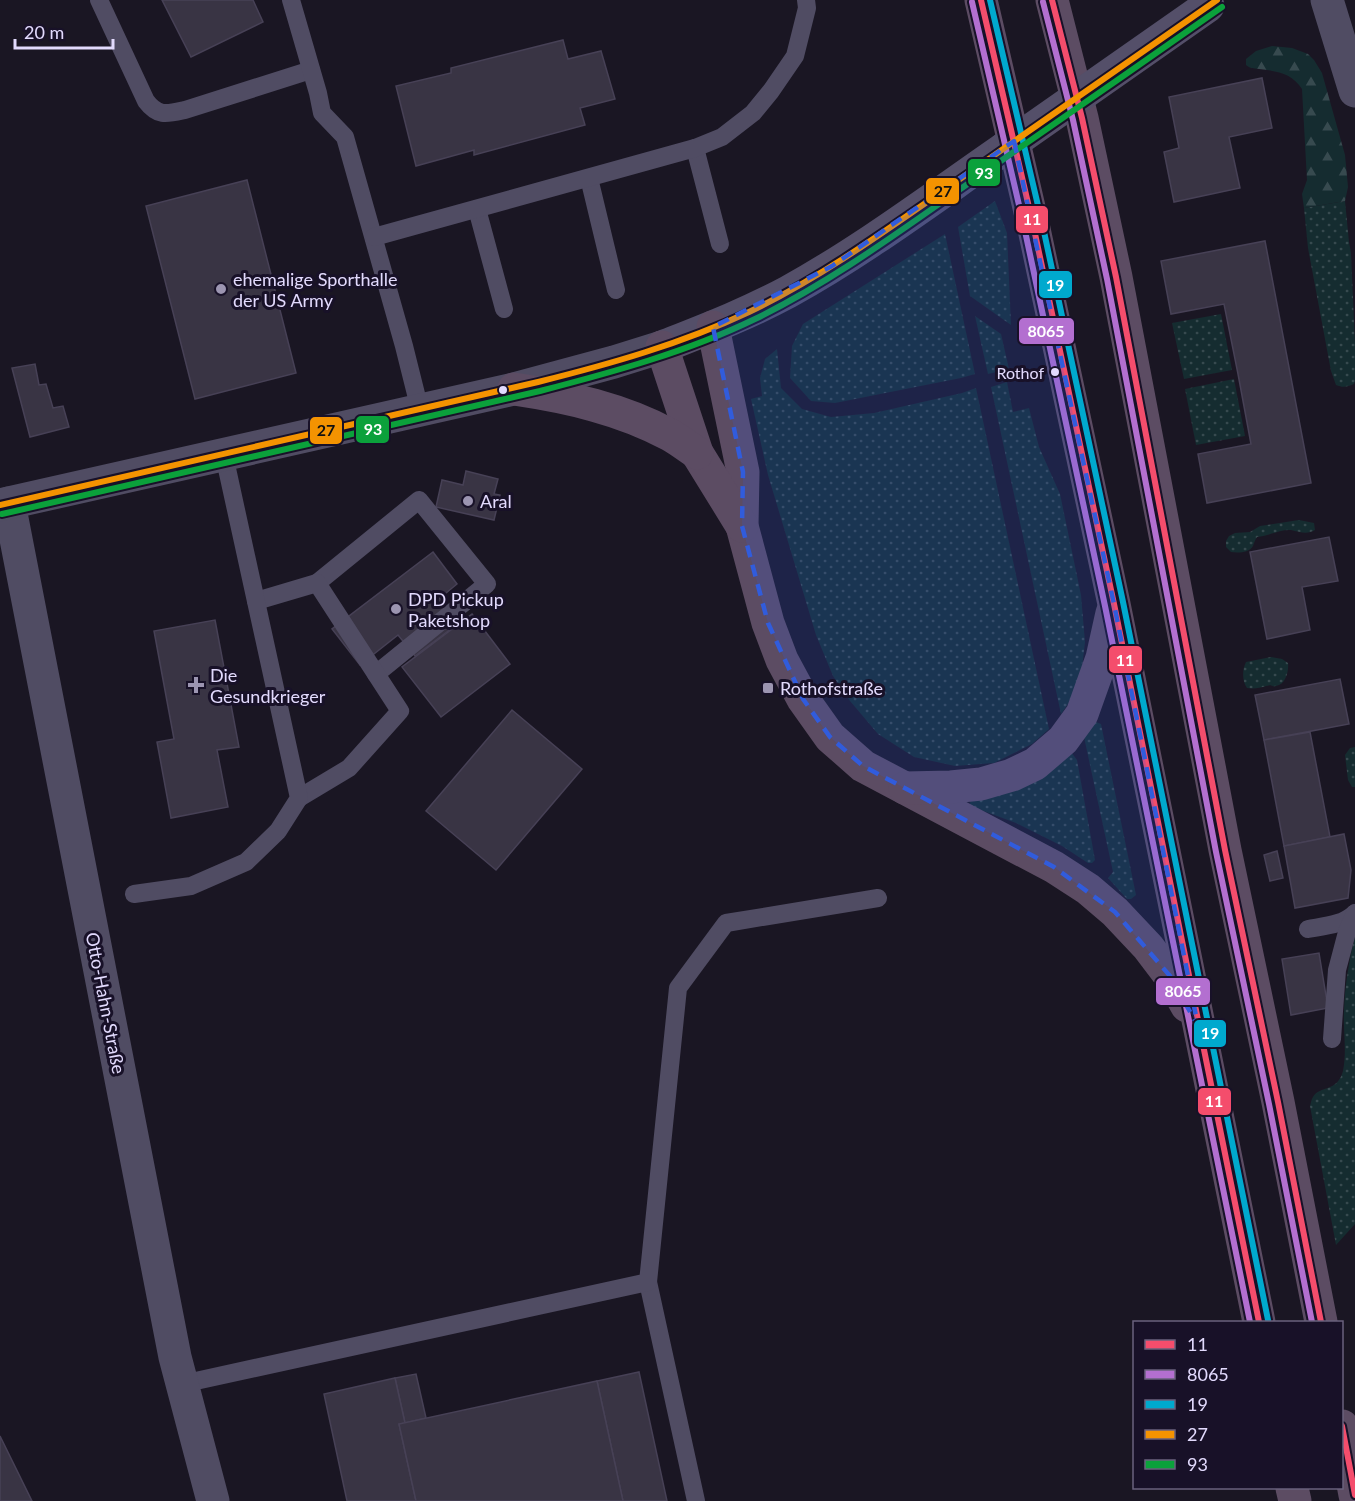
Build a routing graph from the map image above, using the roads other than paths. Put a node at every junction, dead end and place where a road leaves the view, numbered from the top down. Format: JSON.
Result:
{"nodes":[{"id":1,"x":99,"y":0,"type":"edge"},
{"id":2,"x":291,"y":0,"type":"edge"},
{"id":3,"x":806,"y":0,"type":"edge"},
{"id":4,"x":981,"y":0,"type":"edge"},
{"id":5,"x":1052,"y":0,"type":"edge"},
{"id":6,"x":1327,"y":0,"type":"edge"},
{"id":7,"x":1213,"y":3,"type":"edge"},
{"id":8,"x":311,"y":70,"type":"junction"},
{"id":9,"x":1355,"y":91,"type":"edge"},
{"id":10,"x":695,"y":148,"type":"junction"},
{"id":11,"x":589,"y":177,"type":"junction"},
{"id":12,"x":477,"y":209,"type":"junction"},
{"id":13,"x":374,"y":237,"type":"junction"},
{"id":14,"x":720,"y":244,"type":"dead end"},
{"id":15,"x":616,"y":290,"type":"dead end"},
{"id":16,"x":504,"y":309,"type":"dead end"},
{"id":17,"x":713,"y":327,"type":"junction"},
{"id":18,"x":662,"y":347,"type":"junction"},
{"id":19,"x":514,"y":389,"type":"junction"},
{"id":20,"x":420,"y":410,"type":"junction"},
{"id":21,"x":697,"y":453,"type":"junction"},
{"id":22,"x":224,"y":455,"type":"junction"},
{"id":23,"x":4,"y":504,"type":"edge"},
{"id":24,"x":742,"y":526,"type":"junction"},
{"id":25,"x":317,"y":583,"type":"junction"},
{"id":26,"x":256,"y":601,"type":"junction"},
{"id":27,"x":1114,"y":604,"type":"junction"},
{"id":28,"x":376,"y":674,"type":"junction"},
{"id":29,"x":903,"y":788,"type":"junction"},
{"id":30,"x":299,"y":798,"type":"junction"},
{"id":31,"x":134,"y":894,"type":"dead end"},
{"id":32,"x":878,"y":898,"type":"dead end"},
{"id":33,"x":1355,"y":913,"type":"edge"},
{"id":34,"x":1308,"y":929,"type":"dead end"},
{"id":35,"x":1198,"y":1026,"type":"junction"},
{"id":36,"x":1332,"y":1039,"type":"dead end"},
{"id":37,"x":648,"y":1282,"type":"junction"},
{"id":38,"x":1259,"y":1321,"type":"edge"},
{"id":39,"x":1321,"y":1321,"type":"edge"},
{"id":40,"x":183,"y":1384,"type":"junction"},
{"id":41,"x":1343,"y":1436,"type":"edge"},
{"id":42,"x":1355,"y":1494,"type":"edge"},
{"id":43,"x":213,"y":1501,"type":"edge"},
{"id":44,"x":696,"y":1501,"type":"edge"}],
"edges":[{"from":1,"to":8,"type":"lane"},
{"from":2,"to":8,"type":"lane"},
{"from":3,"to":10,"type":"lane"},
{"from":4,"to":27,"type":"highway"},
{"from":5,"to":39,"type":"highway"},
{"from":6,"to":9,"type":"street"},
{"from":7,"to":17,"type":"main road","bridge":true},
{"from":8,"to":13,"type":"lane"},
{"from":10,"to":11,"type":"lane"},
{"from":10,"to":14,"type":"lane"},
{"from":11,"to":12,"type":"lane"},
{"from":11,"to":15,"type":"lane"},
{"from":12,"to":13,"type":"lane"},
{"from":12,"to":16,"type":"lane"},
{"from":13,"to":20,"type":"lane"},
{"from":17,"to":18,"type":"main road"},
{"from":17,"to":24,"type":"highway"},
{"from":18,"to":19,"type":"street"},
{"from":18,"to":21,"type":"highway"},
{"from":19,"to":20,"type":"street"},
{"from":19,"to":21,"type":"highway"},
{"from":20,"to":22,"type":"street"},
{"from":21,"to":24,"type":"highway"},
{"from":22,"to":23,"type":"street"},
{"from":22,"to":26,"type":"lane"},
{"from":23,"to":40,"type":"street","name":"Otto-Hahn-Straße"},
{"from":24,"to":29,"type":"highway"},
{"from":25,"to":26,"type":"lane"},
{"from":25,"to":28,"type":"lane"},
{"from":25,"to":28,"type":"lane"},
{"from":26,"to":30,"type":"lane"},
{"from":27,"to":29,"type":"highway"},
{"from":27,"to":35,"type":"highway"},
{"from":28,"to":30,"type":"lane"},
{"from":29,"to":35,"type":"highway"},
{"from":30,"to":31,"type":"lane"},
{"from":32,"to":37,"type":"lane"},
{"from":33,"to":34,"type":"lane"},
{"from":33,"to":36,"type":"lane"},
{"from":35,"to":38,"type":"highway"},
{"from":37,"to":40,"type":"lane"},
{"from":37,"to":44,"type":"lane"},
{"from":40,"to":43,"type":"street","name":"Otto-Hahn-Straße"},
{"from":41,"to":42,"type":"highway"}]}
